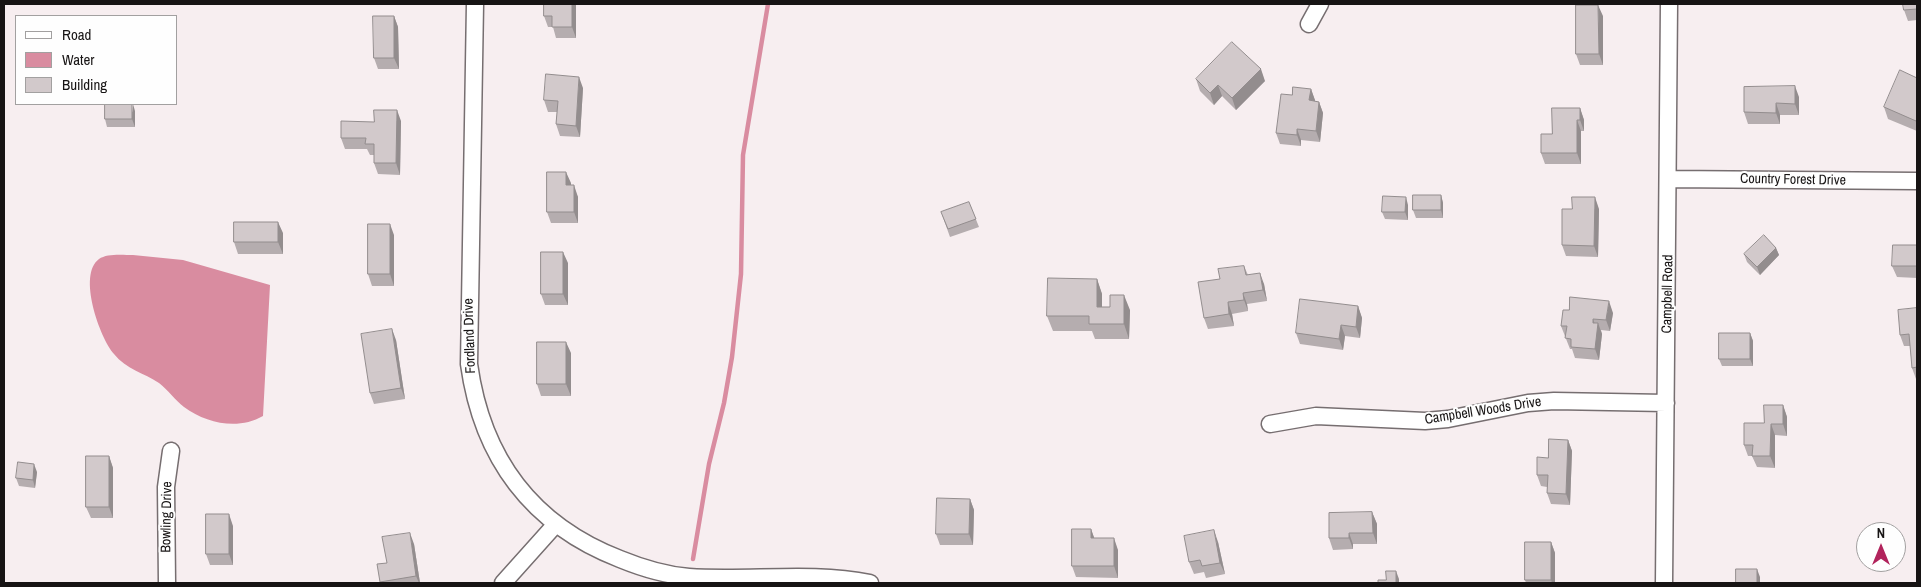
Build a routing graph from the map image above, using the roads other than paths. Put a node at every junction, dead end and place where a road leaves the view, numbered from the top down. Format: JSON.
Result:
{"nodes":[{"id":1,"x":475,"y":4,"type":"edge"},
{"id":2,"x":1320,"y":4,"type":"edge"},
{"id":3,"x":1669,"y":4,"type":"edge"},
{"id":4,"x":1309,"y":24,"type":"dead end"},
{"id":5,"x":1668,"y":179,"type":"junction"},
{"id":6,"x":1917,"y":181,"type":"edge"},
{"id":7,"x":1666,"y":403,"type":"junction"},
{"id":8,"x":1270,"y":424,"type":"dead end"},
{"id":9,"x":171,"y":451,"type":"dead end"},
{"id":10,"x":555,"y":525,"type":"junction"},
{"id":11,"x":167,"y":583,"type":"edge"},
{"id":12,"x":503,"y":583,"type":"edge"},
{"id":13,"x":870,"y":583,"type":"edge"},
{"id":14,"x":1664,"y":583,"type":"edge"}],
"edges":[{"from":1,"to":10,"type":"street","name":"Fordland Drive"},
{"from":2,"to":4,"type":"street"},
{"from":3,"to":5,"type":"street","name":"Campbell Road"},
{"from":5,"to":6,"type":"street","name":"Country Forest Drive"},
{"from":5,"to":7,"type":"street","name":"Campbell Road"},
{"from":7,"to":8,"type":"street","name":"Campbell Woods Drive"},
{"from":7,"to":14,"type":"street","name":"Campbell Road"},
{"from":9,"to":11,"type":"street","name":"Bowling Drive"},
{"from":10,"to":12,"type":"street"},
{"from":10,"to":13,"type":"street","name":"Fordland Drive"}]}
